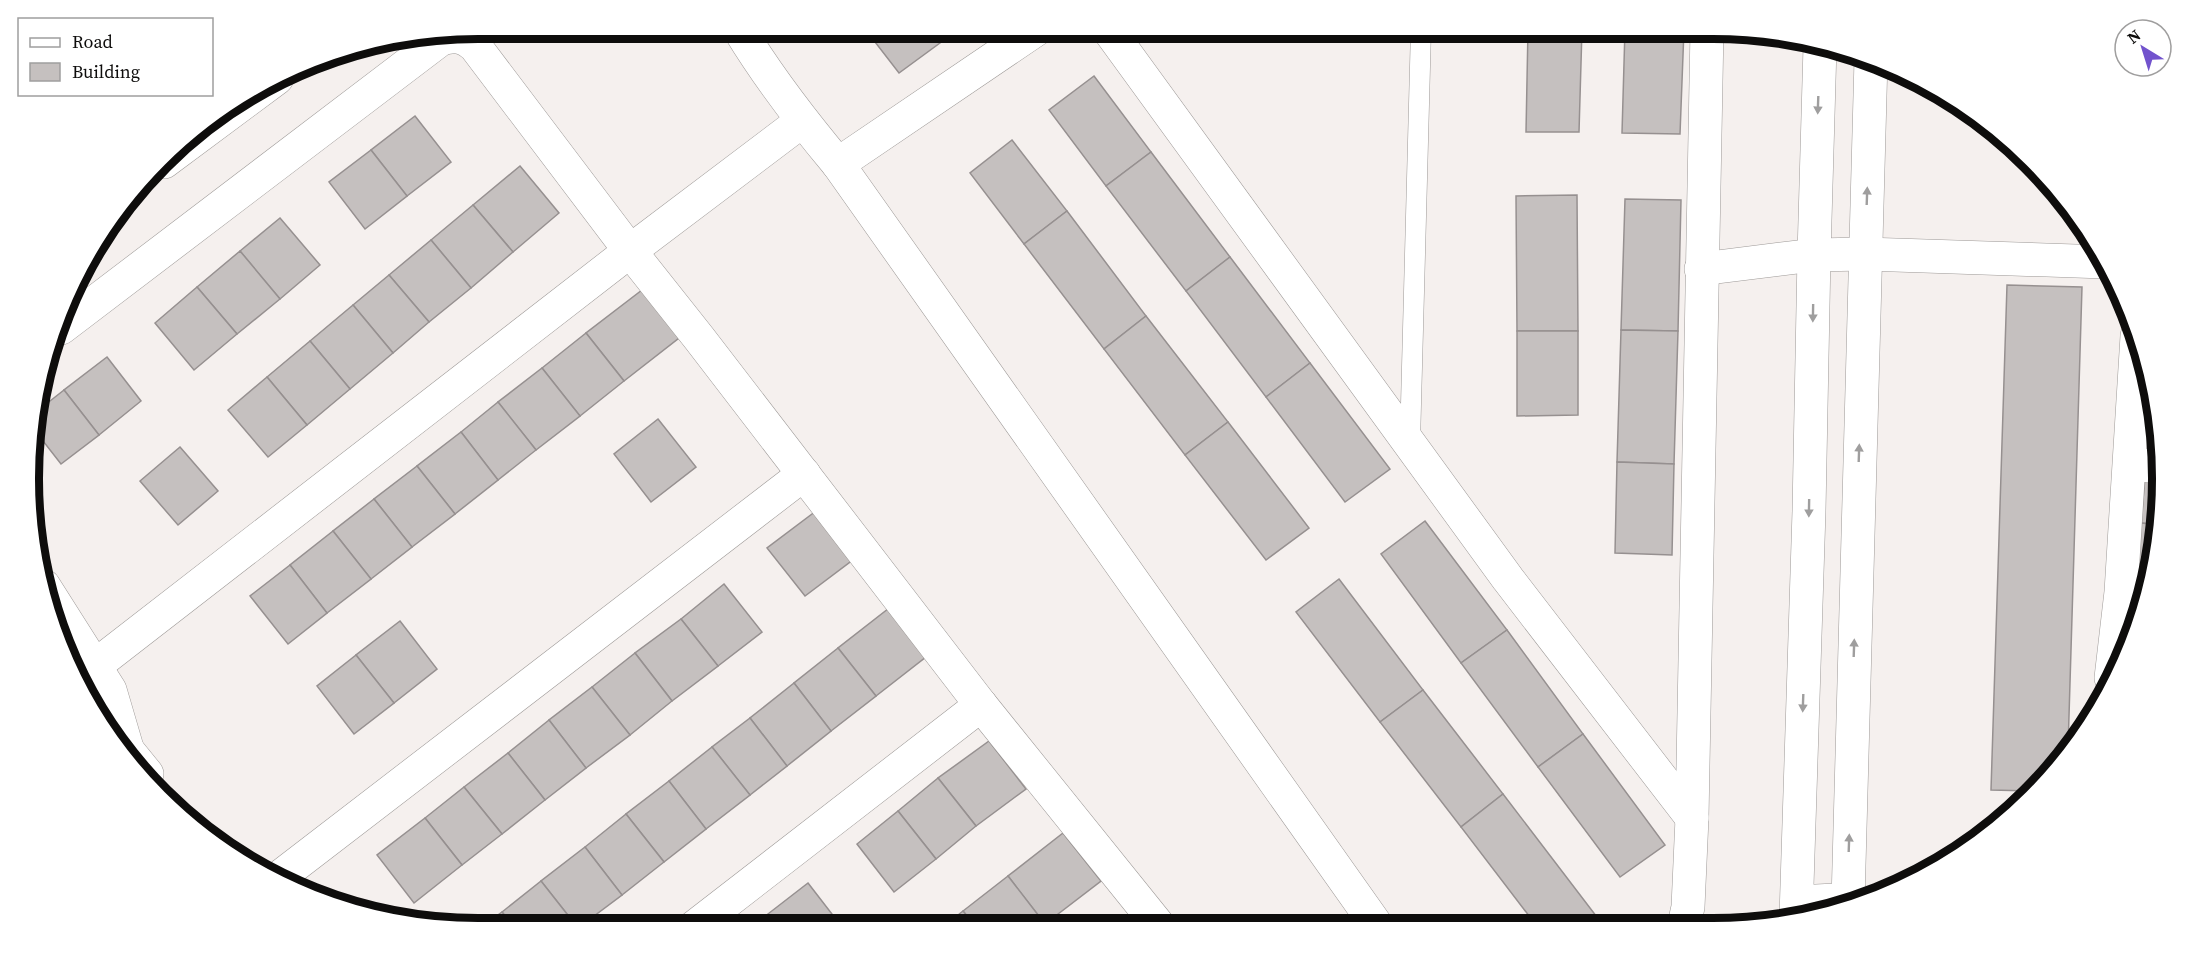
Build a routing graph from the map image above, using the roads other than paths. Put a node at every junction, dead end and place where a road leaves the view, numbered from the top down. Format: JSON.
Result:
{"nodes":[{"id":1,"x":467,"y":39,"type":"edge"},
{"id":2,"x":1021,"y":39,"type":"edge"},
{"id":3,"x":1116,"y":39,"type":"edge"},
{"id":4,"x":1421,"y":39,"type":"edge"},
{"id":5,"x":1707,"y":39,"type":"edge"},
{"id":6,"x":438,"y":41,"type":"edge"},
{"id":7,"x":747,"y":42,"type":"edge"},
{"id":8,"x":1820,"y":52,"type":"edge"},
{"id":9,"x":1871,"y":68,"type":"edge"},
{"id":10,"x":801,"y":121,"type":"junction"},
{"id":11,"x":838,"y":164,"type":"junction"},
{"id":12,"x":630,"y":251,"type":"junction"},
{"id":13,"x":1865,"y":254,"type":"junction"},
{"id":14,"x":1814,"y":255,"type":"junction"},
{"id":15,"x":2094,"y":262,"type":"edge"},
{"id":16,"x":1701,"y":268,"type":"junction"},
{"id":17,"x":67,"y":323,"type":"edge"},
{"id":18,"x":2140,"y":378,"type":"edge"},
{"id":19,"x":1410,"y":442,"type":"junction"},
{"id":20,"x":2145,"y":465,"type":"edge"},
{"id":21,"x":804,"y":474,"type":"junction"},
{"id":22,"x":2133,"y":593,"type":"edge"},
{"id":23,"x":59,"y":608,"type":"edge"},
{"id":24,"x":2119,"y":647,"type":"edge"},
{"id":25,"x":96,"y":665,"type":"junction"},
{"id":26,"x":981,"y":705,"type":"junction"},
{"id":27,"x":123,"y":736,"type":"edge"},
{"id":28,"x":1692,"y":818,"type":"junction"},
{"id":29,"x":285,"y":873,"type":"edge"},
{"id":30,"x":1850,"y":896,"type":"edge"},
{"id":31,"x":1796,"y":910,"type":"edge"},
{"id":32,"x":706,"y":918,"type":"edge"},
{"id":33,"x":1143,"y":918,"type":"edge"},
{"id":34,"x":1371,"y":918,"type":"edge"},
{"id":35,"x":1686,"y":918,"type":"edge"}],
"edges":[{"from":1,"to":12,"type":"street"},
{"from":2,"to":11,"type":"street"},
{"from":3,"to":19,"type":"street"},
{"from":4,"to":19,"type":"lane"},
{"from":5,"to":16,"type":"street"},
{"from":6,"to":17,"type":"street"},
{"from":7,"to":10,"type":"street"},
{"from":8,"to":14,"type":"street","one_way":true},
{"from":13,"to":9,"type":"street","one_way":true},
{"from":10,"to":11,"type":"street"},
{"from":10,"to":12,"type":"street"},
{"from":11,"to":34,"type":"street"},
{"from":12,"to":21,"type":"street"},
{"from":12,"to":25,"type":"street"},
{"from":13,"to":14,"type":"street"},
{"from":13,"to":15,"type":"street"},
{"from":30,"to":13,"type":"street","one_way":true},
{"from":14,"to":16,"type":"street"},
{"from":14,"to":31,"type":"street","one_way":true},
{"from":16,"to":28,"type":"street"},
{"from":18,"to":20,"type":"street"},
{"from":19,"to":28,"type":"street"},
{"from":20,"to":22,"type":"street"},
{"from":21,"to":26,"type":"street"},
{"from":21,"to":29,"type":"street"},
{"from":22,"to":24,"type":"street"},
{"from":23,"to":25,"type":"street"},
{"from":25,"to":27,"type":"street"},
{"from":26,"to":32,"type":"street"},
{"from":26,"to":33,"type":"street"},
{"from":28,"to":35,"type":"street"}]}
